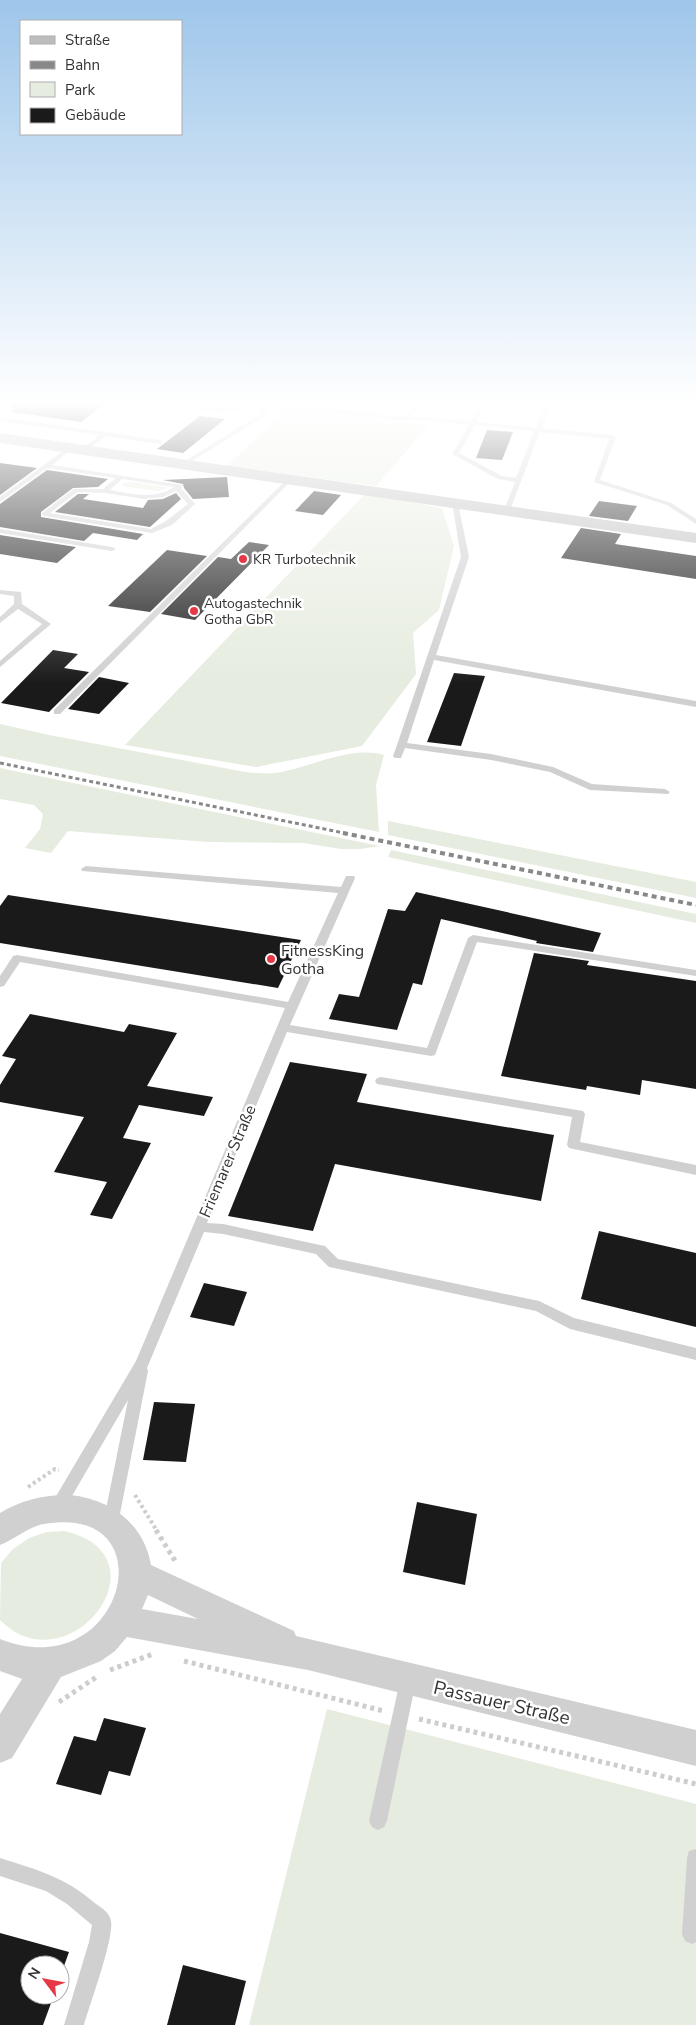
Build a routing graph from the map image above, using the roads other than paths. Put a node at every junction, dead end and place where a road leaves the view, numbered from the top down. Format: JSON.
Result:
{"nodes":[{"id":1,"x":69,"y":496,"type":"edge"},
{"id":2,"x":136,"y":496,"type":"edge"},
{"id":3,"x":158,"y":496,"type":"edge"},
{"id":4,"x":184,"y":496,"type":"edge"},
{"id":5,"x":274,"y":496,"type":"edge"},
{"id":6,"x":408,"y":496,"type":"edge"},
{"id":7,"x":512,"y":496,"type":"edge"},
{"id":8,"x":642,"y":496,"type":"edge"},
{"id":9,"x":455,"y":502,"type":"junction"},
{"id":10,"x":507,"y":510,"type":"junction"},
{"id":11,"x":696,"y":522,"type":"edge"},
{"id":12,"x":0,"y":531,"type":"edge"},
{"id":13,"x":696,"y":538,"type":"edge"},
{"id":14,"x":112,"y":549,"type":"dead end"},
{"id":15,"x":0,"y":592,"type":"edge"},
{"id":16,"x":18,"y":605,"type":"junction"},
{"id":17,"x":0,"y":621,"type":"edge"},
{"id":18,"x":431,"y":657,"type":"junction"},
{"id":19,"x":0,"y":665,"type":"edge"},
{"id":20,"x":696,"y":704,"type":"edge"},
{"id":21,"x":57,"y":712,"type":"dead end"},
{"id":22,"x":401,"y":745,"type":"junction"},
{"id":23,"x":398,"y":756,"type":"dead end"},
{"id":24,"x":665,"y":792,"type":"dead end"},
{"id":25,"x":86,"y":869,"type":"dead end"},
{"id":26,"x":350,"y":878,"type":"dead end"},
{"id":27,"x":344,"y":890,"type":"junction"},
{"id":28,"x":696,"y":973,"type":"edge"},
{"id":29,"x":0,"y":984,"type":"edge"},
{"id":30,"x":292,"y":1006,"type":"junction"},
{"id":31,"x":284,"y":1028,"type":"junction"},
{"id":32,"x":381,"y":1081,"type":"dead end"},
{"id":33,"x":696,"y":1170,"type":"edge"},
{"id":34,"x":200,"y":1227,"type":"junction"},
{"id":35,"x":696,"y":1354,"type":"edge"},
{"id":36,"x":142,"y":1363,"type":"junction"},
{"id":37,"x":57,"y":1508,"type":"junction"},
{"id":38,"x":111,"y":1524,"type":"junction"},
{"id":39,"x":0,"y":1531,"type":"edge"},
{"id":40,"x":137,"y":1574,"type":"junction"},
{"id":41,"x":121,"y":1621,"type":"junction"},
{"id":42,"x":308,"y":1654,"type":"junction"},
{"id":43,"x":0,"y":1655,"type":"edge"},
{"id":44,"x":50,"y":1664,"type":"junction"},
{"id":45,"x":408,"y":1679,"type":"junction"},
{"id":46,"x":0,"y":1746,"type":"edge"},
{"id":47,"x":696,"y":1748,"type":"edge"},
{"id":48,"x":378,"y":1821,"type":"dead end"},
{"id":49,"x":696,"y":1858,"type":"edge"},
{"id":50,"x":0,"y":1866,"type":"edge"},
{"id":51,"x":692,"y":1934,"type":"dead end"},
{"id":52,"x":74,"y":2025,"type":"edge"}],
"edges":[{"from":1,"to":4,"type":"lane"},
{"from":2,"to":3,"type":"lane"},
{"from":5,"to":21,"type":"lane"},
{"from":6,"to":9,"type":"street"},
{"from":7,"to":10,"type":"lane"},
{"from":8,"to":11,"type":"lane"},
{"from":9,"to":10,"type":"street"},
{"from":9,"to":18,"type":"lane"},
{"from":10,"to":13,"type":"street"},
{"from":12,"to":14,"type":"lane"},
{"from":15,"to":16,"type":"lane"},
{"from":16,"to":17,"type":"lane"},
{"from":16,"to":19,"type":"lane"},
{"from":18,"to":20,"type":"lane"},
{"from":18,"to":22,"type":"lane"},
{"from":22,"to":23,"type":"lane"},
{"from":22,"to":24,"type":"lane"},
{"from":25,"to":27,"type":"lane"},
{"from":26,"to":27,"type":"lane","name":"Friemarer Straße"},
{"from":27,"to":30,"type":"lane","name":"Friemarer Straße"},
{"from":28,"to":31,"type":"lane"},
{"from":29,"to":30,"type":"lane"},
{"from":30,"to":31,"type":"lane","name":"Friemarer Straße"},
{"from":31,"to":34,"type":"lane","name":"Friemarer Straße"},
{"from":32,"to":33,"type":"lane"},
{"from":34,"to":35,"type":"lane"},
{"from":34,"to":36,"type":"lane","name":"Friemarer Straße"},
{"from":36,"to":37,"type":"lane"},
{"from":36,"to":38,"type":"lane"},
{"from":37,"to":38,"type":"street"},
{"from":37,"to":39,"type":"street"},
{"from":38,"to":40,"type":"street"},
{"from":40,"to":41,"type":"street"},
{"from":40,"to":42,"type":"street","name":"Passauer Straße"},
{"from":41,"to":42,"type":"street","name":"Passauer Straße"},
{"from":41,"to":44,"type":"street"},
{"from":42,"to":45,"type":"street","name":"Passauer Straße"},
{"from":43,"to":44,"type":"street"},
{"from":44,"to":46,"type":"street"},
{"from":45,"to":47,"type":"street","name":"Passauer Straße"},
{"from":45,"to":48,"type":"lane"},
{"from":49,"to":51,"type":"lane"},
{"from":50,"to":52,"type":"lane"}]}
